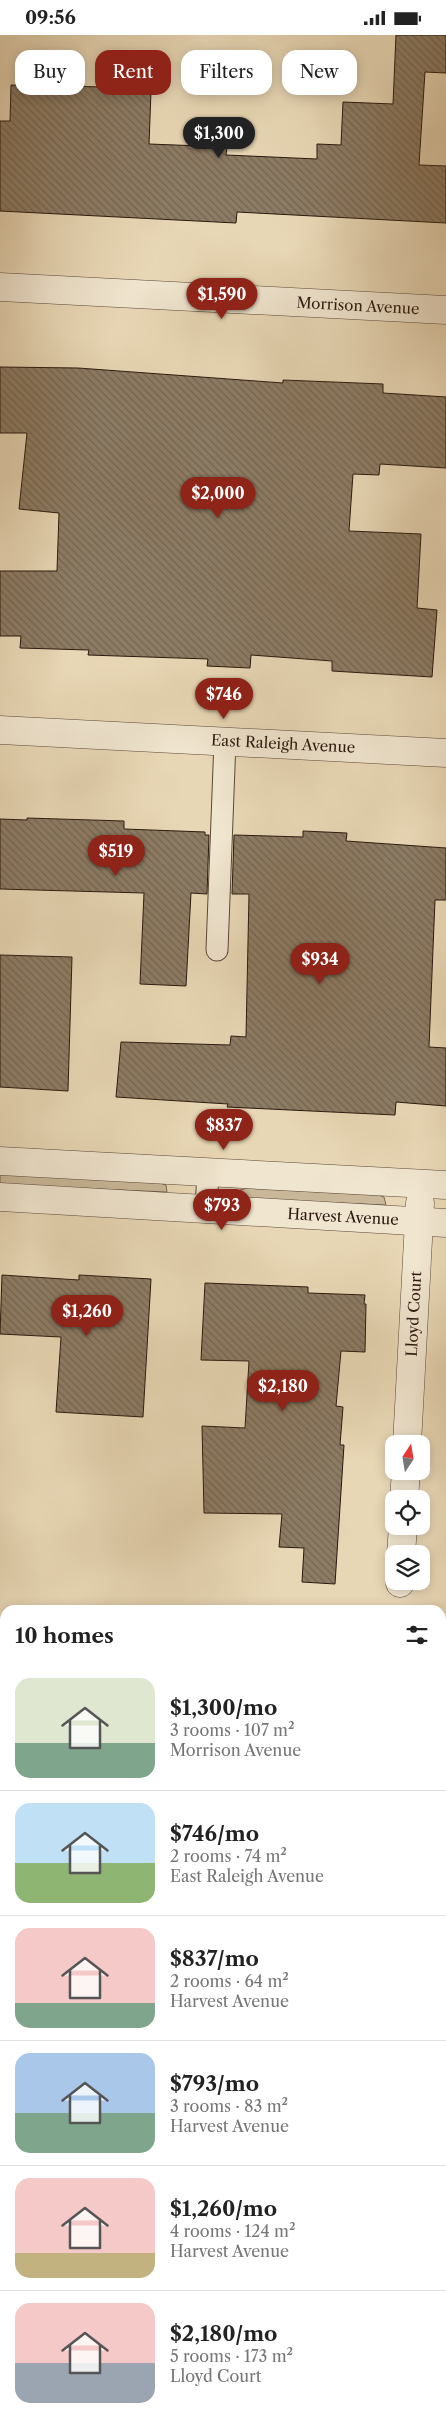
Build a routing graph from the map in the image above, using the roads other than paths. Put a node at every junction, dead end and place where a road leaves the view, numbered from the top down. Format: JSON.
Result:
{"nodes":[{"id":1,"x":0,"y":287,"type":"edge"},
{"id":2,"x":446,"y":310,"type":"edge"},
{"id":3,"x":0,"y":730,"type":"edge"},
{"id":4,"x":225,"y":741,"type":"junction"},
{"id":5,"x":446,"y":753,"type":"edge"},
{"id":6,"x":217,"y":950,"type":"dead end"},
{"id":7,"x":0,"y":1161,"type":"edge"},
{"id":8,"x":208,"y":1172,"type":"junction"},
{"id":9,"x":434,"y":1184,"type":"edge"},
{"id":10,"x":0,"y":1197,"type":"edge"},
{"id":11,"x":206,"y":1209,"type":"junction"},
{"id":12,"x":419,"y":1221,"type":"junction"},
{"id":13,"x":446,"y":1223,"type":"edge"},
{"id":14,"x":407,"y":1435,"type":"edge"}],
"edges":[{"from":1,"to":2,"type":"street","name":"Morrison Avenue"},
{"from":3,"to":4,"type":"street","name":"East Raleigh Avenue"},
{"from":4,"to":5,"type":"street","name":"East Raleigh Avenue"},
{"from":4,"to":6,"type":"lane"},
{"from":7,"to":8,"type":"street"},
{"from":8,"to":9,"type":"street"},
{"from":8,"to":11,"type":"lane"},
{"from":9,"to":12,"type":"street","name":"Lloyd Court"},
{"from":10,"to":11,"type":"street","name":"Harvest Avenue"},
{"from":11,"to":12,"type":"street","name":"Harvest Avenue"},
{"from":12,"to":13,"type":"street","name":"Harvest Avenue"},
{"from":12,"to":14,"type":"street","name":"Lloyd Court"}]}
